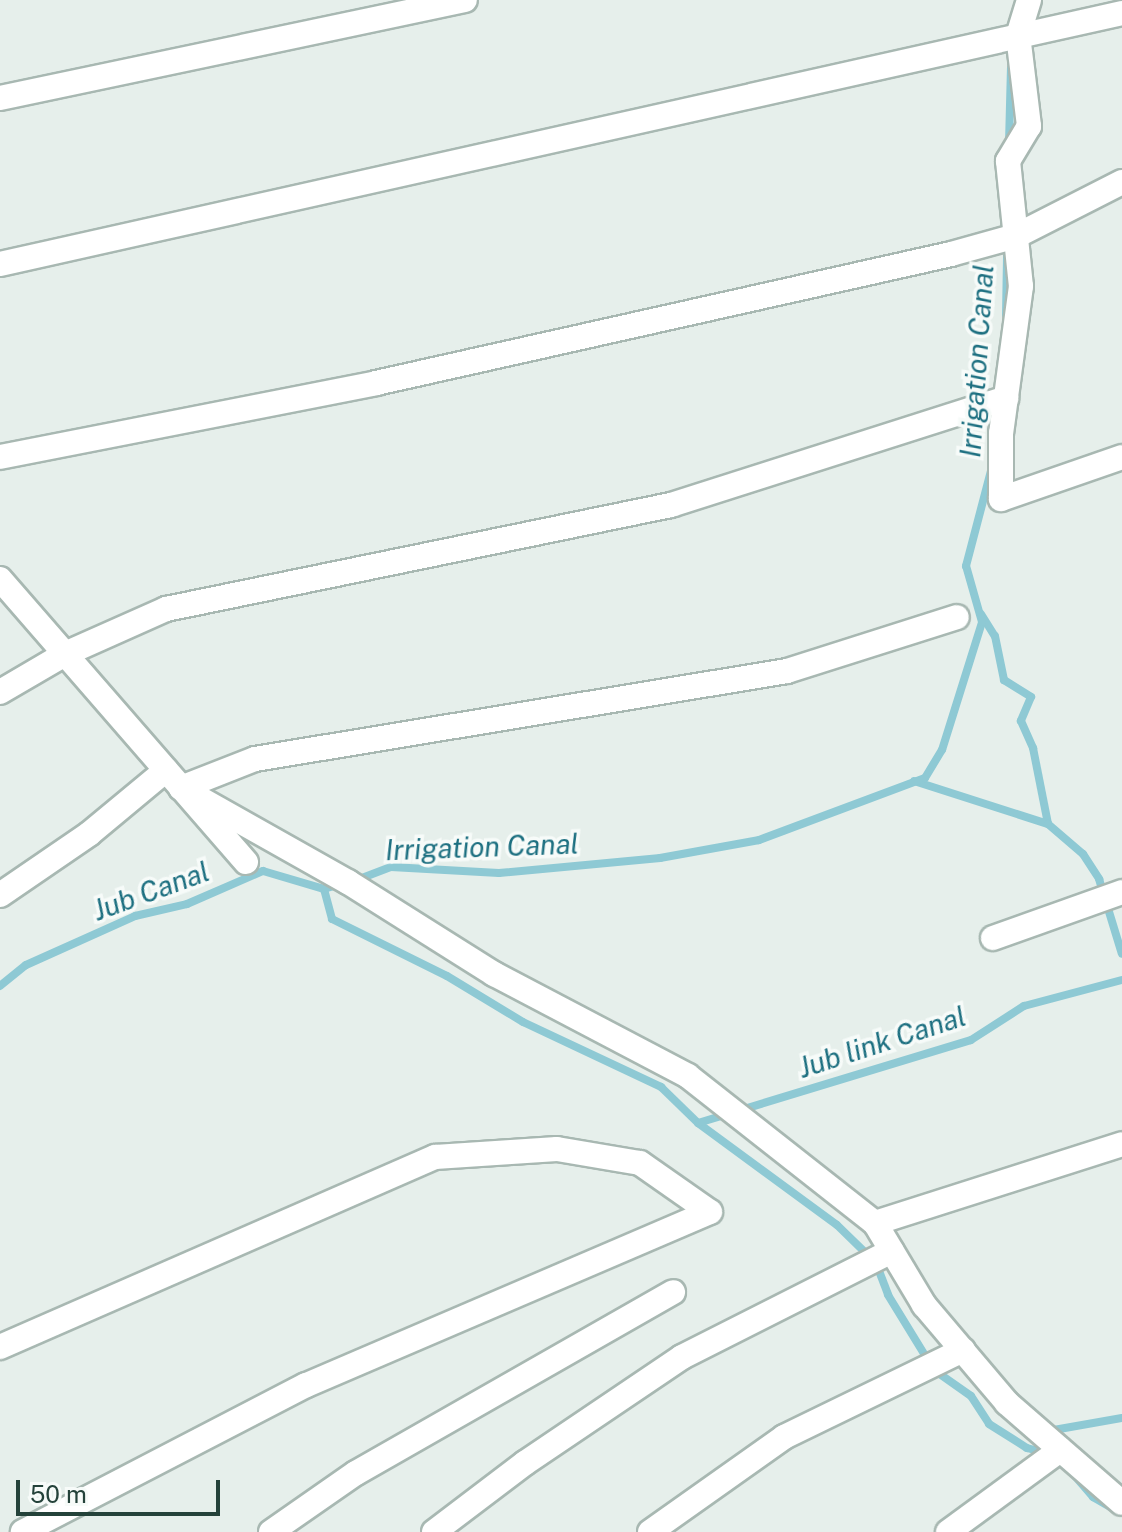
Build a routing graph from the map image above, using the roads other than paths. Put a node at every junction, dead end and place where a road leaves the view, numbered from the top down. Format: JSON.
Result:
{"nodes":[{"id":1,"x":465,"y":0,"type":"edge"},
{"id":2,"x":1029,"y":0,"type":"edge"},
{"id":3,"x":1122,"y":13,"type":"edge"},
{"id":4,"x":1018,"y":35,"type":"junction"},
{"id":5,"x":0,"y":98,"type":"edge"},
{"id":6,"x":1122,"y":182,"type":"edge"},
{"id":7,"x":1016,"y":236,"type":"junction"},
{"id":8,"x":0,"y":264,"type":"edge"},
{"id":9,"x":1006,"y":398,"type":"junction"},
{"id":10,"x":0,"y":457,"type":"edge"},
{"id":11,"x":1122,"y":457,"type":"edge"},
{"id":12,"x":0,"y":579,"type":"edge"},
{"id":13,"x":957,"y":617,"type":"dead end"},
{"id":14,"x":65,"y":654,"type":"junction"},
{"id":15,"x":0,"y":692,"type":"edge"},
{"id":16,"x":174,"y":779,"type":"junction"},
{"id":17,"x":246,"y":862,"type":"dead end"},
{"id":18,"x":1122,"y":892,"type":"edge"},
{"id":19,"x":0,"y":895,"type":"edge"},
{"id":20,"x":993,"y":938,"type":"dead end"},
{"id":21,"x":1122,"y":1144,"type":"edge"},
{"id":22,"x":875,"y":1223,"type":"junction"},
{"id":23,"x":892,"y":1251,"type":"junction"},
{"id":24,"x":673,"y":1292,"type":"dead end"},
{"id":25,"x":0,"y":1347,"type":"edge"},
{"id":26,"x":963,"y":1350,"type":"junction"},
{"id":27,"x":1060,"y":1450,"type":"junction"},
{"id":28,"x":1122,"y":1477,"type":"edge"},
{"id":29,"x":1097,"y":1483,"type":"junction"},
{"id":30,"x":1122,"y":1503,"type":"edge"},
{"id":31,"x":23,"y":1532,"type":"edge"},
{"id":32,"x":271,"y":1532,"type":"edge"},
{"id":33,"x":434,"y":1532,"type":"edge"},
{"id":34,"x":650,"y":1532,"type":"edge"},
{"id":35,"x":948,"y":1532,"type":"edge"}],
"edges":[{"from":1,"to":5,"type":"street"},
{"from":2,"to":4,"type":"street"},
{"from":3,"to":4,"type":"street"},
{"from":4,"to":7,"type":"street"},
{"from":4,"to":8,"type":"street"},
{"from":6,"to":7,"type":"street"},
{"from":7,"to":9,"type":"street"},
{"from":7,"to":10,"type":"street"},
{"from":9,"to":11,"type":"street"},
{"from":9,"to":14,"type":"street"},
{"from":12,"to":14,"type":"street"},
{"from":13,"to":16,"type":"street"},
{"from":14,"to":15,"type":"street"},
{"from":14,"to":16,"type":"street"},
{"from":16,"to":17,"type":"street"},
{"from":16,"to":19,"type":"street"},
{"from":16,"to":22,"type":"street"},
{"from":18,"to":20,"type":"street"},
{"from":21,"to":22,"type":"street"},
{"from":22,"to":23,"type":"street"},
{"from":23,"to":26,"type":"street"},
{"from":23,"to":33,"type":"street"},
{"from":24,"to":32,"type":"street"},
{"from":25,"to":31,"type":"street"},
{"from":26,"to":27,"type":"street"},
{"from":26,"to":34,"type":"street"},
{"from":27,"to":29,"type":"street"},
{"from":27,"to":35,"type":"street"},
{"from":28,"to":29,"type":"street"},
{"from":29,"to":30,"type":"street"}]}
